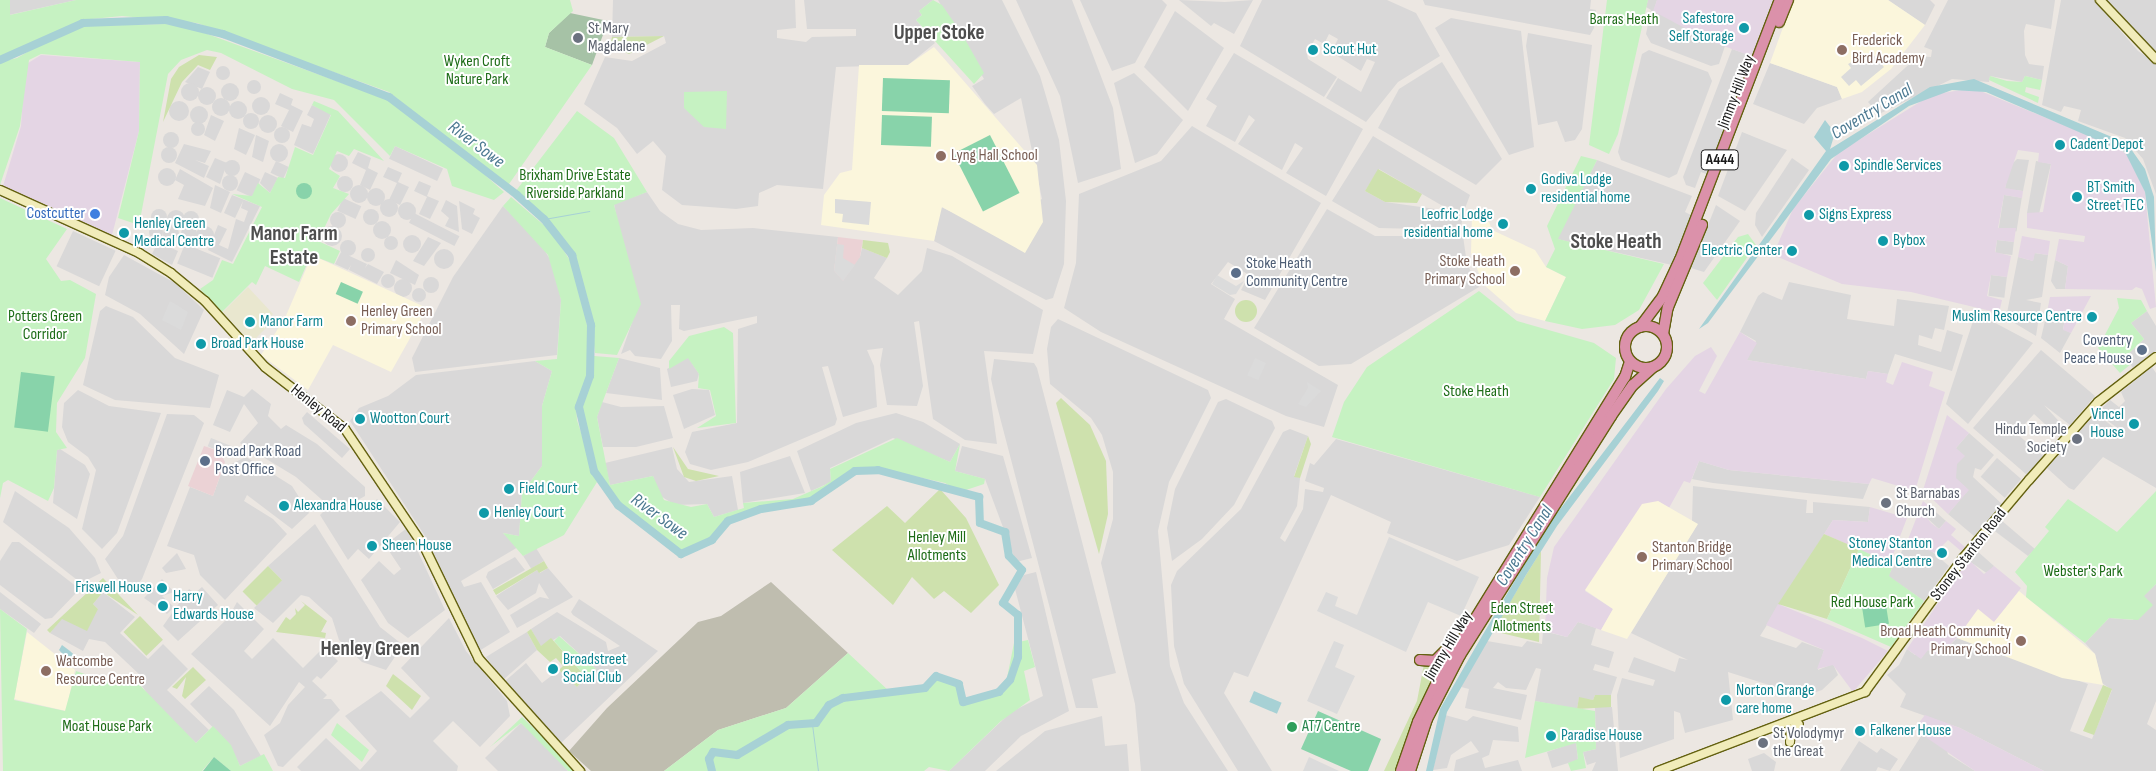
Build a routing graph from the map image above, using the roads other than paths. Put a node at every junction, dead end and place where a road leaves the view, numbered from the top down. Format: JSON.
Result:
{"nodes":[{"id":1,"x":1780,"y":0,"type":"edge"},
{"id":2,"x":1788,"y":0,"type":"edge"},
{"id":3,"x":2100,"y":0,"type":"edge"},
{"id":4,"x":2156,"y":59,"type":"edge"},
{"id":5,"x":0,"y":190,"type":"edge"},
{"id":6,"x":1640,"y":327,"type":"junction"},
{"id":7,"x":1663,"y":334,"type":"junction"},
{"id":8,"x":2156,"y":356,"type":"edge"},
{"id":9,"x":1629,"y":366,"type":"junction"},
{"id":10,"x":1651,"y":369,"type":"junction"},
{"id":11,"x":1483,"y":604,"type":"junction"},
{"id":12,"x":1420,"y":660,"type":"dead end"},
{"id":13,"x":1811,"y":715,"type":"junction"},
{"id":14,"x":1790,"y":742,"type":"dead end"},
{"id":15,"x":580,"y":771,"type":"edge"},
{"id":16,"x":1402,"y":771,"type":"edge"},
{"id":17,"x":1410,"y":771,"type":"edge"},
{"id":18,"x":1658,"y":771,"type":"edge"}],
"edges":[{"from":1,"to":6,"type":"highway","name":"Jimmy Hill Way","number":"A444"},
{"from":2,"to":7,"type":"highway","name":"Jimmy Hill Way","number":"A444"},
{"from":3,"to":4,"type":"main road"},
{"from":5,"to":15,"type":"main road","name":"Henley Road"},
{"from":6,"to":7,"type":"highway"},
{"from":6,"to":9,"type":"highway"},
{"from":7,"to":10,"type":"highway"},
{"from":8,"to":13,"type":"main road","name":"Stoney Stanton Road"},
{"from":9,"to":10,"type":"highway"},
{"from":9,"to":11,"type":"highway","name":"Jimmy Hill Way"},
{"from":10,"to":17,"type":"highway","name":"Jimmy Hill Way"},
{"from":11,"to":12,"type":"highway"},
{"from":11,"to":16,"type":"highway","name":"Jimmy Hill Way"},
{"from":13,"to":14,"type":"main road"},
{"from":13,"to":18,"type":"main road","name":"Stoney Stanton Road"}]}
